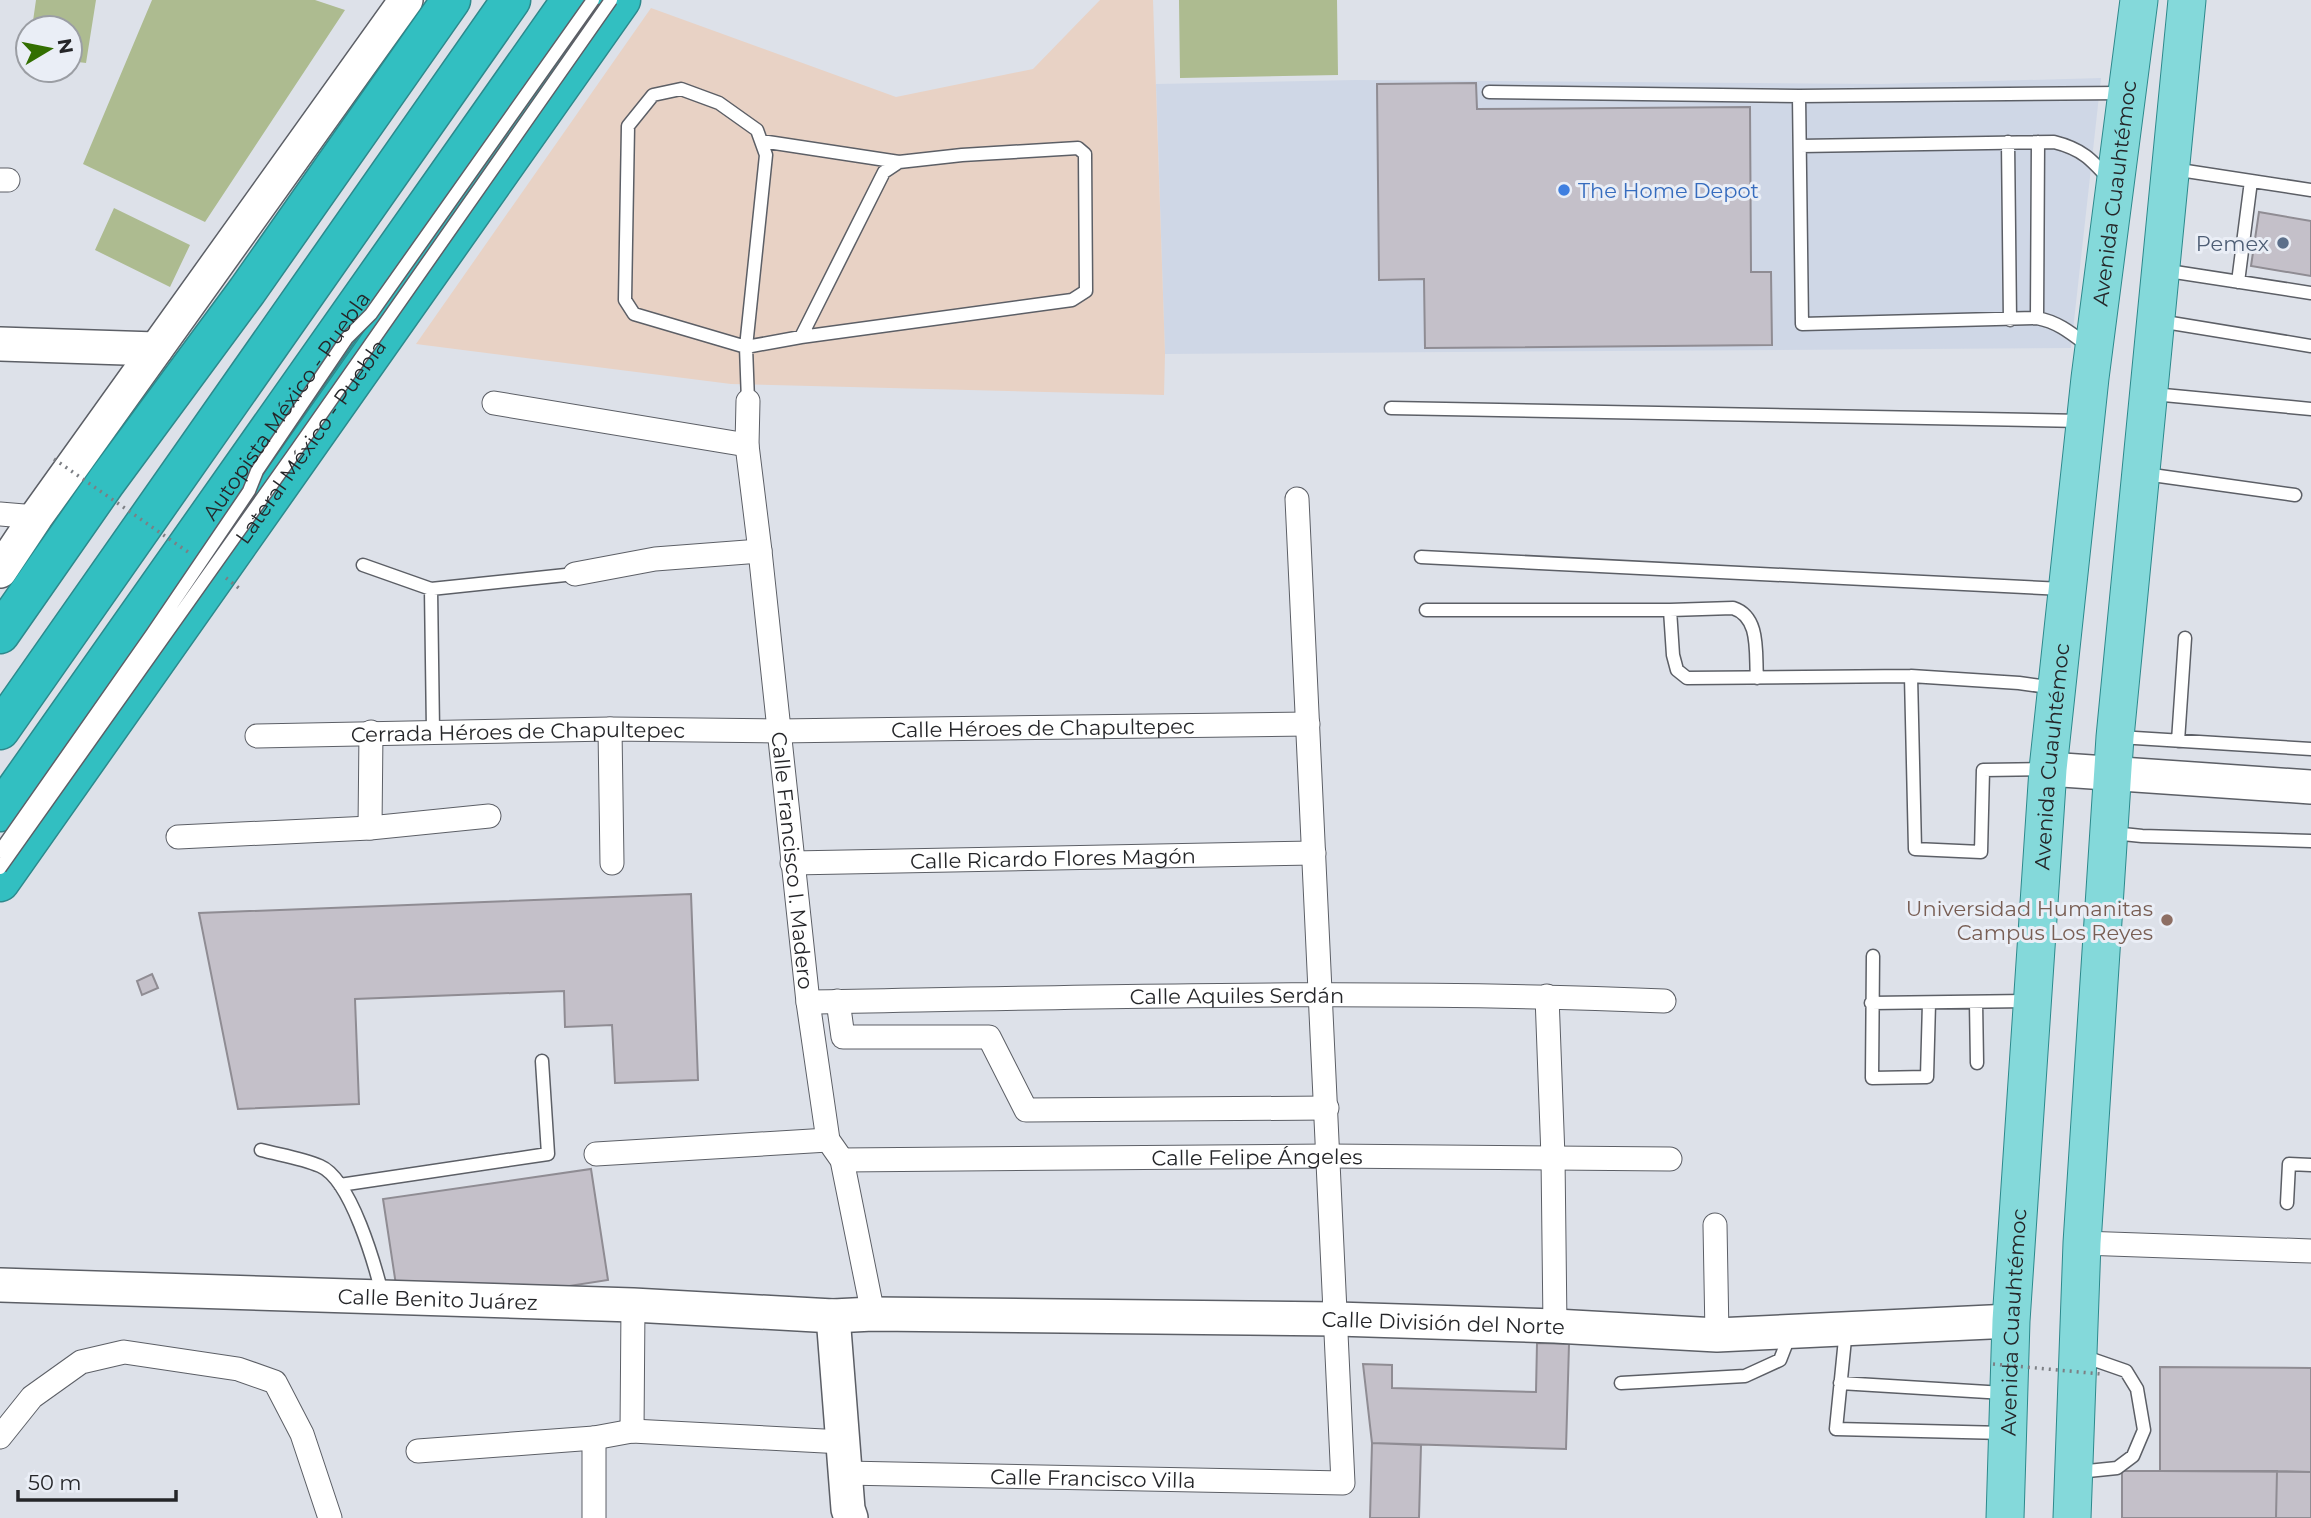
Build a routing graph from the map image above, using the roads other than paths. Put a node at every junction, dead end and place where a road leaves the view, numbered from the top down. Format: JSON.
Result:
{"nodes":[{"id":1,"x":407,"y":0,"type":"edge"},
{"id":2,"x":451,"y":0,"type":"edge"},
{"id":3,"x":495,"y":0,"type":"edge"},
{"id":4,"x":511,"y":0,"type":"edge"},
{"id":5,"x":571,"y":0,"type":"edge"},
{"id":6,"x":593,"y":0,"type":"edge"},
{"id":7,"x":611,"y":0,"type":"edge"},
{"id":8,"x":621,"y":0,"type":"edge"},
{"id":9,"x":2139,"y":0,"type":"edge"},
{"id":10,"x":2187,"y":0,"type":"edge"},
{"id":11,"x":2204,"y":0,"type":"edge"},
{"id":12,"x":1489,"y":92,"type":"dead end"},
{"id":13,"x":2127,"y":93,"type":"junction"},
{"id":14,"x":1800,"y":96,"type":"junction"},
{"id":15,"x":761,"y":141,"type":"junction"},
{"id":16,"x":2008,"y":142,"type":"junction"},
{"id":17,"x":2038,"y":142,"type":"junction"},
{"id":18,"x":1800,"y":146,"type":"junction"},
{"id":19,"x":900,"y":162,"type":"junction"},
{"id":20,"x":2171,"y":169,"type":"junction"},
{"id":21,"x":2251,"y":181,"type":"junction"},
{"id":22,"x":2115,"y":186,"type":"junction"},
{"id":23,"x":2311,"y":190,"type":"edge"},
{"id":24,"x":2162,"y":270,"type":"junction"},
{"id":25,"x":2238,"y":282,"type":"junction"},
{"id":26,"x":247,"y":291,"type":"junction"},
{"id":27,"x":2311,"y":293,"type":"edge"},
{"id":28,"x":2037,"y":318,"type":"junction"},
{"id":29,"x":2010,"y":320,"type":"junction"},
{"id":30,"x":2157,"y":321,"type":"junction"},
{"id":31,"x":802,"y":337,"type":"junction"},
{"id":32,"x":0,"y":344,"type":"edge"},
{"id":33,"x":2311,"y":346,"type":"edge"},
{"id":34,"x":746,"y":347,"type":"junction"},
{"id":35,"x":156,"y":349,"type":"junction"},
{"id":36,"x":2094,"y":351,"type":"junction"},
{"id":37,"x":2149,"y":393,"type":"junction"},
{"id":38,"x":748,"y":401,"type":"joint"},
{"id":39,"x":494,"y":403,"type":"dead end"},
{"id":40,"x":1391,"y":408,"type":"dead end"},
{"id":41,"x":2311,"y":408,"type":"edge"},
{"id":42,"x":2085,"y":421,"type":"junction"},
{"id":43,"x":747,"y":445,"type":"junction"},
{"id":44,"x":2141,"y":474,"type":"junction"},
{"id":45,"x":2295,"y":495,"type":"dead end"},
{"id":46,"x":1297,"y":499,"type":"dead end"},
{"id":47,"x":0,"y":514,"type":"edge"},
{"id":48,"x":36,"y":517,"type":"junction"},
{"id":49,"x":760,"y":551,"type":"junction"},
{"id":50,"x":1421,"y":556,"type":"dead end"},
{"id":51,"x":363,"y":565,"type":"dead end"},
{"id":52,"x":0,"y":571,"type":"edge"},
{"id":53,"x":575,"y":574,"type":"joint"},
{"id":54,"x":431,"y":590,"type":"junction"},
{"id":55,"x":2067,"y":590,"type":"junction"},
{"id":56,"x":1426,"y":610,"type":"dead end"},
{"id":57,"x":1670,"y":610,"type":"junction"},
{"id":58,"x":0,"y":634,"type":"edge"},
{"id":59,"x":2185,"y":638,"type":"dead end"},
{"id":60,"x":1911,"y":676,"type":"junction"},
{"id":61,"x":1757,"y":678,"type":"junction"},
{"id":62,"x":2057,"y":688,"type":"junction"},
{"id":63,"x":1308,"y":724,"type":"junction"},
{"id":64,"x":610,"y":729,"type":"junction"},
{"id":65,"x":0,"y":730,"type":"edge"},
{"id":66,"x":433,"y":731,"type":"junction"},
{"id":67,"x":778,"y":731,"type":"junction"},
{"id":68,"x":371,"y":732,"type":"junction"},
{"id":69,"x":257,"y":736,"type":"dead end"},
{"id":70,"x":2115,"y":737,"type":"junction"},
{"id":71,"x":2178,"y":741,"type":"junction"},
{"id":72,"x":2311,"y":749,"type":"edge"},
{"id":73,"x":2048,"y":769,"type":"junction"},
{"id":74,"x":2113,"y":774,"type":"junction"},
{"id":75,"x":2311,"y":787,"type":"edge"},
{"id":76,"x":0,"y":812,"type":"edge"},
{"id":77,"x":489,"y":816,"type":"dead end"},
{"id":78,"x":370,"y":828,"type":"junction"},
{"id":79,"x":2109,"y":833,"type":"junction"},
{"id":80,"x":178,"y":837,"type":"dead end"},
{"id":81,"x":2311,"y":841,"type":"edge"},
{"id":82,"x":0,"y":851,"type":"edge"},
{"id":83,"x":1314,"y":853,"type":"junction"},
{"id":84,"x":612,"y":863,"type":"dead end"},
{"id":85,"x":792,"y":863,"type":"junction"},
{"id":86,"x":0,"y":868,"type":"edge"},
{"id":87,"x":0,"y":882,"type":"edge"},
{"id":88,"x":1874,"y":956,"type":"dead end"},
{"id":89,"x":1321,"y":995,"type":"junction"},
{"id":90,"x":1547,"y":996,"type":"junction"},
{"id":91,"x":2032,"y":1000,"type":"junction"},
{"id":92,"x":838,"y":1001,"type":"junction"},
{"id":93,"x":1664,"y":1001,"type":"dead end"},
{"id":94,"x":808,"y":1002,"type":"junction"},
{"id":95,"x":1976,"y":1002,"type":"junction"},
{"id":96,"x":1871,"y":1003,"type":"junction"},
{"id":97,"x":1929,"y":1003,"type":"junction"},
{"id":98,"x":542,"y":1061,"type":"dead end"},
{"id":99,"x":1977,"y":1063,"type":"dead end"},
{"id":100,"x":1326,"y":1108,"type":"junction"},
{"id":101,"x":828,"y":1140,"type":"junction"},
{"id":102,"x":261,"y":1150,"type":"dead end"},
{"id":103,"x":596,"y":1154,"type":"dead end"},
{"id":104,"x":1329,"y":1156,"type":"junction"},
{"id":105,"x":1553,"y":1157,"type":"junction"},
{"id":106,"x":1670,"y":1159,"type":"dead end"},
{"id":107,"x":842,"y":1160,"type":"junction"},
{"id":108,"x":2311,"y":1165,"type":"edge"},
{"id":109,"x":340,"y":1185,"type":"junction"},
{"id":110,"x":2287,"y":1203,"type":"dead end"},
{"id":111,"x":1715,"y":1225,"type":"dead end"},
{"id":112,"x":2082,"y":1243,"type":"junction"},
{"id":113,"x":2311,"y":1251,"type":"edge"},
{"id":114,"x":0,"y":1285,"type":"edge"},
{"id":115,"x":383,"y":1297,"type":"junction"},
{"id":116,"x":633,"y":1305,"type":"junction"},
{"id":117,"x":873,"y":1314,"type":"junction"},
{"id":118,"x":833,"y":1317,"type":"junction"},
{"id":119,"x":1337,"y":1319,"type":"junction"},
{"id":120,"x":2011,"y":1321,"type":"junction"},
{"id":121,"x":1555,"y":1326,"type":"junction"},
{"id":122,"x":1846,"y":1329,"type":"junction"},
{"id":123,"x":1787,"y":1332,"type":"junction"},
{"id":124,"x":1717,"y":1335,"type":"junction"},
{"id":125,"x":2090,"y":1364,"type":"junction"},
{"id":126,"x":2001,"y":1379,"type":"junction"},
{"id":127,"x":1620,"y":1383,"type":"dead end"},
{"id":128,"x":1840,"y":1383,"type":"junction"},
{"id":129,"x":632,"y":1431,"type":"junction"},
{"id":130,"x":2007,"y":1433,"type":"junction"},
{"id":131,"x":0,"y":1437,"type":"edge"},
{"id":132,"x":594,"y":1438,"type":"junction"},
{"id":133,"x":418,"y":1451,"type":"dead end"},
{"id":134,"x":844,"y":1457,"type":"junction"},
{"id":135,"x":2074,"y":1472,"type":"junction"},
{"id":136,"x":330,"y":1518,"type":"edge"},
{"id":137,"x":594,"y":1518,"type":"edge"},
{"id":138,"x":851,"y":1518,"type":"edge"},
{"id":139,"x":2006,"y":1518,"type":"edge"},
{"id":140,"x":2072,"y":1518,"type":"edge"}],
"edges":[{"from":1,"to":35,"type":"main road"},
{"from":2,"to":26,"type":"highway"},
{"from":3,"to":26,"type":"highway"},
{"from":4,"to":65,"type":"highway"},
{"from":5,"to":76,"type":"highway","name":"Autopista México - Puebla"},
{"from":6,"to":82,"type":"lane","bridge":true},
{"from":7,"to":86,"type":"lane","bridge":true},
{"from":8,"to":87,"type":"highway","name":"Lateral México - Puebla"},
{"from":9,"to":13,"type":"main road","name":"Avenida Cuauhtémoc"},
{"from":10,"to":20,"type":"main road"},
{"from":11,"to":20,"type":"main road"},
{"from":12,"to":14,"type":"lane"},
{"from":13,"to":14,"type":"lane"},
{"from":13,"to":22,"type":"main road","name":"Avenida Cuauhtémoc"},
{"from":14,"to":18,"type":"lane"},
{"from":15,"to":19,"type":"lane"},
{"from":15,"to":34,"type":"lane"},
{"from":15,"to":34,"type":"lane"},
{"from":16,"to":17,"type":"lane"},
{"from":16,"to":18,"type":"lane"},
{"from":16,"to":29,"type":"lane"},
{"from":17,"to":22,"type":"lane"},
{"from":17,"to":28,"type":"lane"},
{"from":18,"to":29,"type":"lane"},
{"from":19,"to":31,"type":"lane"},
{"from":19,"to":31,"type":"lane"},
{"from":20,"to":21,"type":"lane"},
{"from":20,"to":24,"type":"main road"},
{"from":21,"to":23,"type":"lane"},
{"from":21,"to":25,"type":"lane"},
{"from":22,"to":36,"type":"main road","name":"Avenida Cuauhtémoc"},
{"from":24,"to":25,"type":"lane"},
{"from":24,"to":30,"type":"main road"},
{"from":25,"to":27,"type":"lane"},
{"from":26,"to":58,"type":"highway"},
{"from":28,"to":29,"type":"lane"},
{"from":28,"to":36,"type":"lane"},
{"from":30,"to":33,"type":"lane"},
{"from":30,"to":37,"type":"main road"},
{"from":31,"to":34,"type":"lane"},
{"from":32,"to":35,"type":"main road"},
{"from":34,"to":38,"type":"lane"},
{"from":35,"to":48,"type":"main road"},
{"from":36,"to":42,"type":"main road","name":"Avenida Cuauhtémoc"},
{"from":37,"to":41,"type":"lane"},
{"from":37,"to":44,"type":"main road"},
{"from":38,"to":43,"type":"street","name":"Calle Francisco I. Madero"},
{"from":39,"to":43,"type":"street"},
{"from":40,"to":42,"type":"lane"},
{"from":42,"to":55,"type":"main road","name":"Avenida Cuauhtémoc"},
{"from":43,"to":49,"type":"street","name":"Calle Francisco I. Madero"},
{"from":44,"to":45,"type":"lane"},
{"from":44,"to":70,"type":"main road"},
{"from":46,"to":63,"type":"street"},
{"from":47,"to":48,"type":"street"},
{"from":48,"to":52,"type":"main road"},
{"from":49,"to":53,"type":"street"},
{"from":49,"to":67,"type":"street","name":"Calle Francisco I. Madero"},
{"from":50,"to":55,"type":"lane"},
{"from":51,"to":54,"type":"lane"},
{"from":53,"to":54,"type":"lane"},
{"from":54,"to":66,"type":"lane"},
{"from":55,"to":62,"type":"main road","name":"Avenida Cuauhtémoc"},
{"from":56,"to":57,"type":"lane"},
{"from":57,"to":61,"type":"lane"},
{"from":57,"to":61,"type":"lane"},
{"from":59,"to":71,"type":"lane"},
{"from":60,"to":61,"type":"lane"},
{"from":60,"to":62,"type":"lane"},
{"from":60,"to":73,"type":"lane"},
{"from":62,"to":73,"type":"main road","name":"Avenida Cuauhtémoc"},
{"from":63,"to":67,"type":"street","name":"Calle Héroes de Chapultepec"},
{"from":63,"to":83,"type":"street"},
{"from":64,"to":66,"type":"street","name":"Cerrada Héroes de Chapultepec"},
{"from":64,"to":67,"type":"street","name":"Cerrada Héroes de Chapultepec"},
{"from":64,"to":84,"type":"street"},
{"from":66,"to":68,"type":"street","name":"Cerrada Héroes de Chapultepec"},
{"from":67,"to":85,"type":"street","name":"Calle Francisco I. Madero"},
{"from":68,"to":69,"type":"street","name":"Cerrada Héroes de Chapultepec"},
{"from":68,"to":78,"type":"street"},
{"from":70,"to":71,"type":"lane"},
{"from":70,"to":74,"type":"main road"},
{"from":71,"to":72,"type":"lane"},
{"from":73,"to":74,"type":"main road"},
{"from":73,"to":91,"type":"main road","name":"Avenida Cuauhtémoc"},
{"from":74,"to":75,"type":"main road"},
{"from":74,"to":79,"type":"main road"},
{"from":77,"to":78,"type":"street"},
{"from":78,"to":80,"type":"street"},
{"from":79,"to":81,"type":"lane"},
{"from":79,"to":112,"type":"main road"},
{"from":83,"to":85,"type":"street","name":"Calle Ricardo Flores Magón"},
{"from":83,"to":89,"type":"street"},
{"from":85,"to":94,"type":"street","name":"Calle Francisco I. Madero"},
{"from":88,"to":96,"type":"lane"},
{"from":89,"to":90,"type":"street","name":"Calle Aquiles Serdán"},
{"from":89,"to":92,"type":"street","name":"Calle Aquiles Serdán"},
{"from":89,"to":100,"type":"street"},
{"from":90,"to":93,"type":"street","name":"Calle Aquiles Serdán"},
{"from":90,"to":105,"type":"street"},
{"from":91,"to":95,"type":"lane"},
{"from":91,"to":120,"type":"main road","name":"Avenida Cuauhtémoc"},
{"from":92,"to":94,"type":"street","name":"Calle Aquiles Serdán"},
{"from":92,"to":100,"type":"street"},
{"from":94,"to":101,"type":"street","name":"Calle Francisco I. Madero"},
{"from":95,"to":97,"type":"lane"},
{"from":95,"to":99,"type":"lane"},
{"from":96,"to":97,"type":"lane"},
{"from":96,"to":97,"type":"lane"},
{"from":98,"to":109,"type":"lane"},
{"from":100,"to":104,"type":"street"},
{"from":101,"to":103,"type":"street"},
{"from":101,"to":107,"type":"street","name":"Calle Francisco I. Madero"},
{"from":102,"to":109,"type":"lane"},
{"from":104,"to":105,"type":"street","name":"Calle Felipe Ángeles"},
{"from":104,"to":107,"type":"street","name":"Calle Felipe Ángeles"},
{"from":104,"to":119,"type":"street"},
{"from":105,"to":106,"type":"street","name":"Calle Felipe Ángeles"},
{"from":105,"to":121,"type":"street"},
{"from":107,"to":117,"type":"street","name":"Calle Francisco I. Madero"},
{"from":108,"to":110,"type":"lane"},
{"from":109,"to":115,"type":"lane"},
{"from":111,"to":124,"type":"street"},
{"from":112,"to":113,"type":"street"},
{"from":112,"to":125,"type":"main road"},
{"from":114,"to":115,"type":"main road","name":"Calle Benito Juárez"},
{"from":115,"to":116,"type":"main road","name":"Calle Benito Juárez"},
{"from":116,"to":118,"type":"main road","name":"Calle Benito Juárez"},
{"from":116,"to":129,"type":"street"},
{"from":117,"to":118,"type":"main road","name":"Calle Benito Juárez"},
{"from":117,"to":119,"type":"main road","name":"Calle División del Norte"},
{"from":118,"to":134,"type":"main road"},
{"from":119,"to":121,"type":"main road","name":"Calle División del Norte"},
{"from":119,"to":134,"type":"street","name":"Calle Francisco Villa"},
{"from":120,"to":122,"type":"main road","name":"Calle División del Norte"},
{"from":120,"to":126,"type":"main road","name":"Avenida Cuauhtémoc"},
{"from":121,"to":124,"type":"main road","name":"Calle División del Norte"},
{"from":122,"to":123,"type":"main road","name":"Calle División del Norte"},
{"from":122,"to":128,"type":"lane"},
{"from":123,"to":124,"type":"main road","name":"Calle División del Norte"},
{"from":123,"to":127,"type":"lane"},
{"from":125,"to":135,"type":"main road"},
{"from":125,"to":135,"type":"lane"},
{"from":126,"to":128,"type":"lane"},
{"from":126,"to":130,"type":"main road","name":"Avenida Cuauhtémoc"},
{"from":128,"to":130,"type":"lane"},
{"from":129,"to":132,"type":"street"},
{"from":129,"to":134,"type":"street"},
{"from":130,"to":139,"type":"main road","name":"Avenida Cuauhtémoc"},
{"from":131,"to":136,"type":"street"},
{"from":132,"to":133,"type":"street"},
{"from":132,"to":137,"type":"street"},
{"from":134,"to":138,"type":"main road"},
{"from":135,"to":140,"type":"main road"}]}
